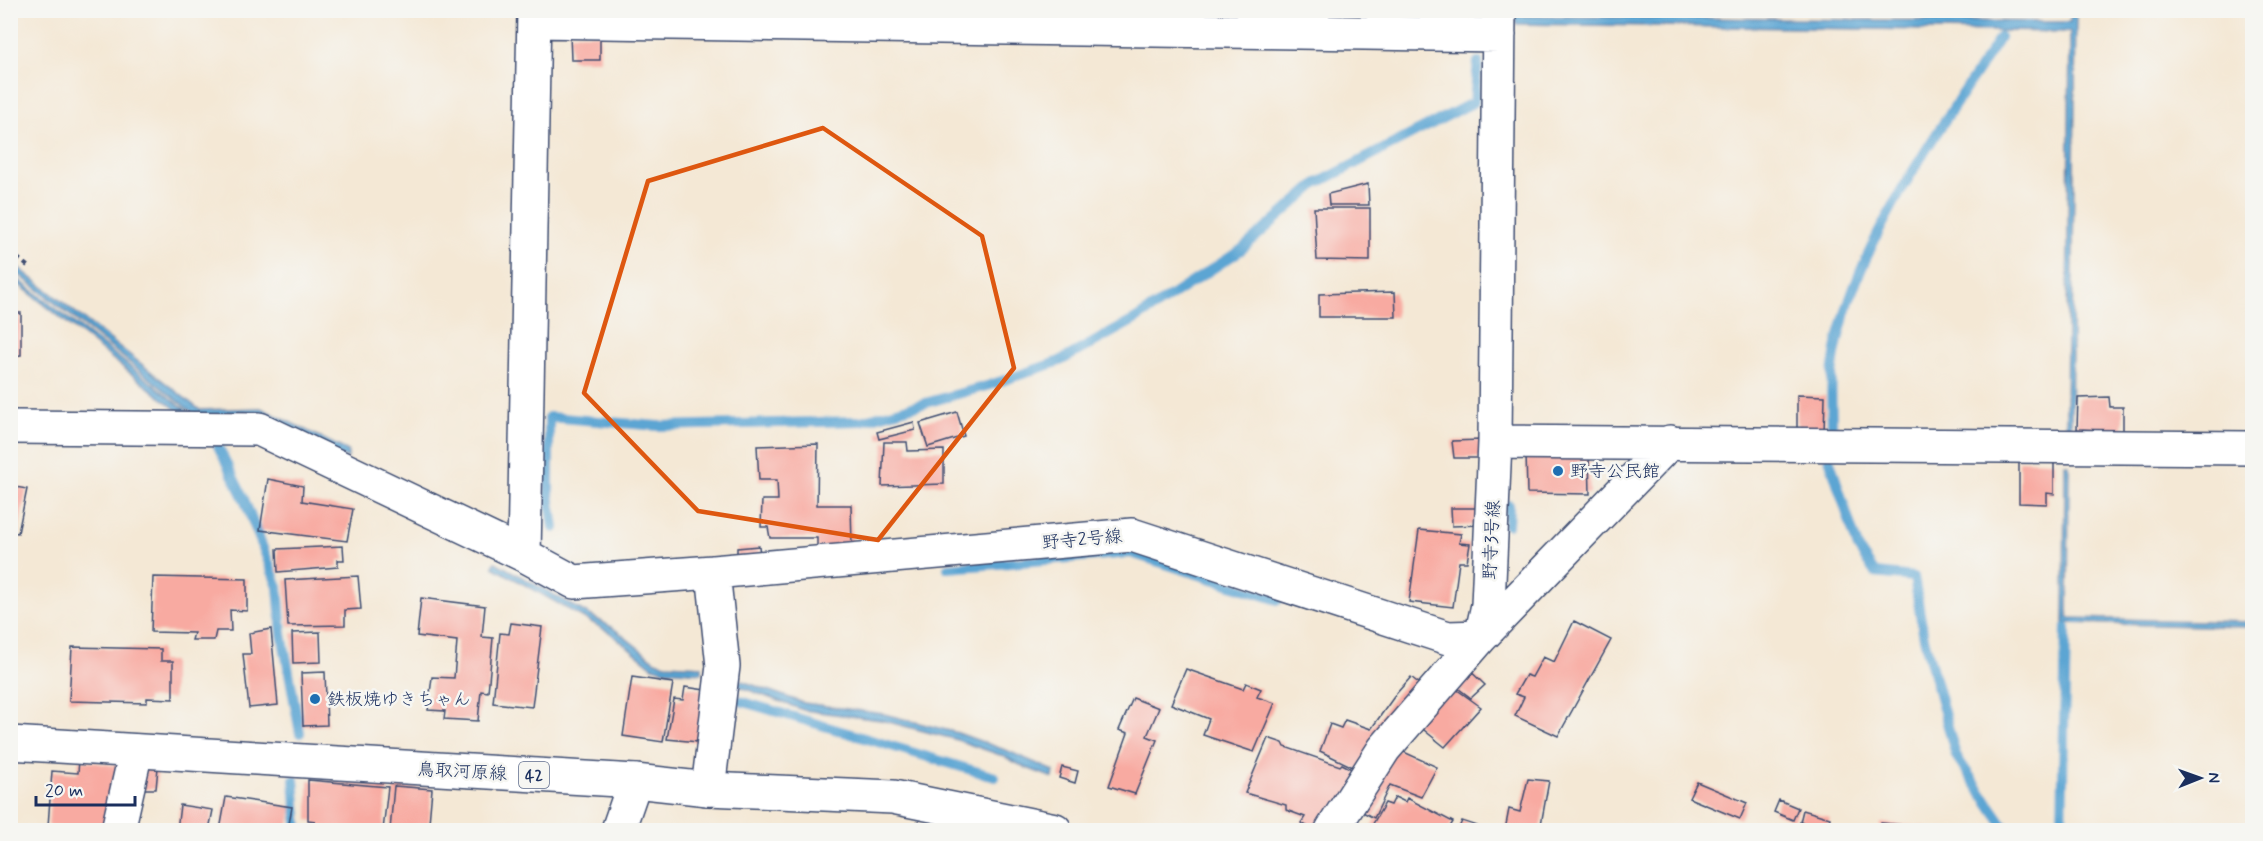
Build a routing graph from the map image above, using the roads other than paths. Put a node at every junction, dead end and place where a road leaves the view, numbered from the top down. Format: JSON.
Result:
{"nodes":[{"id":1,"x":534,"y":16,"type":"edge"},
{"id":2,"x":1499,"y":23,"type":"edge"},
{"id":3,"x":10,"y":426,"type":"edge"},
{"id":4,"x":1495,"y":442,"type":"junction"},
{"id":5,"x":1670,"y":442,"type":"junction"},
{"id":6,"x":2253,"y":448,"type":"edge"},
{"id":7,"x":524,"y":555,"type":"junction"},
{"id":8,"x":713,"y":572,"type":"junction"},
{"id":9,"x":1480,"y":637,"type":"junction"},
{"id":10,"x":10,"y":743,"type":"edge"},
{"id":11,"x":136,"y":751,"type":"junction"},
{"id":12,"x":634,"y":781,"type":"junction"},
{"id":13,"x":708,"y":789,"type":"junction"},
{"id":14,"x":118,"y":831,"type":"edge"},
{"id":15,"x":618,"y":831,"type":"edge"},
{"id":16,"x":1055,"y":831,"type":"edge"},
{"id":17,"x":1332,"y":831,"type":"edge"}],
"edges":[{"from":1,"to":2,"type":"street"},
{"from":1,"to":7,"type":"street"},
{"from":2,"to":4,"type":"street","name":"野寺3号線"},
{"from":3,"to":7,"type":"street","name":"野寺2号線"},
{"from":4,"to":5,"type":"street"},
{"from":4,"to":9,"type":"street","name":"野寺3号線"},
{"from":5,"to":6,"type":"street"},
{"from":5,"to":9,"type":"street"},
{"from":7,"to":8,"type":"street","name":"野寺2号線"},
{"from":8,"to":9,"type":"street","name":"野寺2号線"},
{"from":8,"to":13,"type":"street"},
{"from":9,"to":17,"type":"street"},
{"from":10,"to":11,"type":"street","name":"鳥取河原線","number":"42"},
{"from":11,"to":12,"type":"street","name":"鳥取河原線","number":"42"},
{"from":11,"to":14,"type":"street"},
{"from":12,"to":13,"type":"street","name":"鳥取河原線","number":"42"},
{"from":12,"to":15,"type":"street"},
{"from":13,"to":16,"type":"street","name":"鳥取河原線","number":"42"}]}
